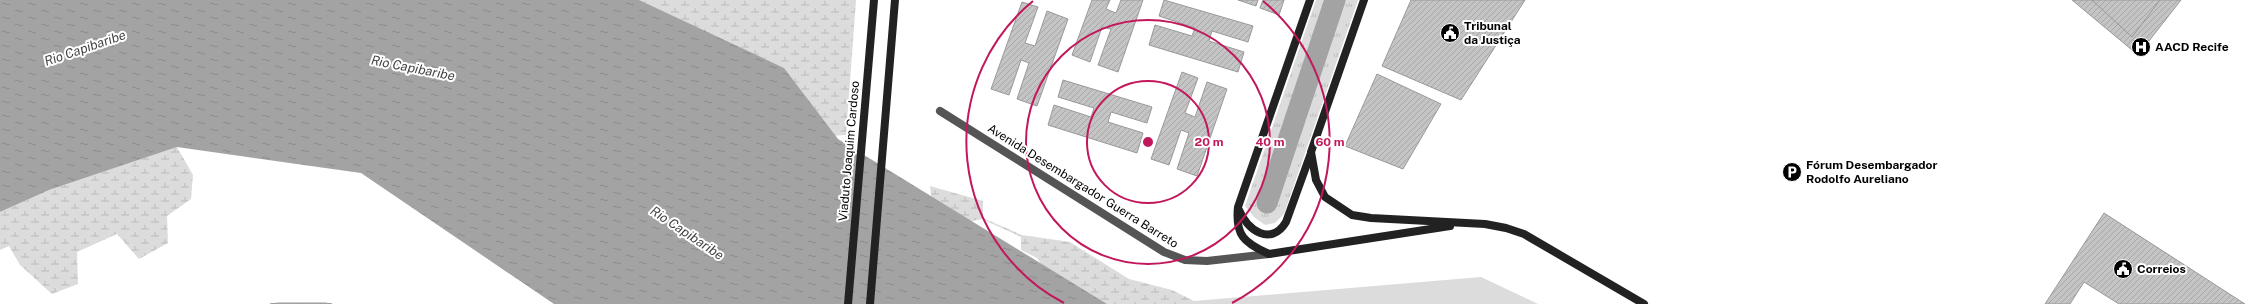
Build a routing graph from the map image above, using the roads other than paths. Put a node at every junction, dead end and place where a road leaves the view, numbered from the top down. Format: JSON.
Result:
{"nodes":[{"id":1,"x":874,"y":0,"type":"edge"},
{"id":2,"x":895,"y":0,"type":"edge"},
{"id":3,"x":1310,"y":0,"type":"edge"},
{"id":4,"x":1364,"y":0,"type":"edge"},
{"id":5,"x":940,"y":111,"type":"dead end"},
{"id":6,"x":1311,"y":152,"type":"junction"},
{"id":7,"x":1238,"y":207,"type":"junction"},
{"id":8,"x":1467,"y":224,"type":"junction"},
{"id":9,"x":1269,"y":254,"type":"junction"},
{"id":10,"x":848,"y":304,"type":"edge"},
{"id":11,"x":870,"y":304,"type":"edge"},
{"id":12,"x":1644,"y":304,"type":"edge"}],
"edges":[{"from":1,"to":10,"type":"street","name":"Viaduto Joaquim Cardoso"},
{"from":2,"to":11,"type":"street"},
{"from":3,"to":7,"type":"street"},
{"from":4,"to":6,"type":"street","name":"Avenida Desembargador Guerra Barreto"},
{"from":5,"to":9,"type":"street","name":"Avenida Desembargador Guerra Barreto"},
{"from":6,"to":7,"type":"street"},
{"from":6,"to":8,"type":"street","name":"Avenida Desembargador Guerra Barreto"},
{"from":7,"to":9,"type":"street"},
{"from":8,"to":9,"type":"street","name":"Avenida Desembargador Guerra Barreto"},
{"from":8,"to":12,"type":"street","name":"Avenida Desembargador Guerra Barreto"}]}
